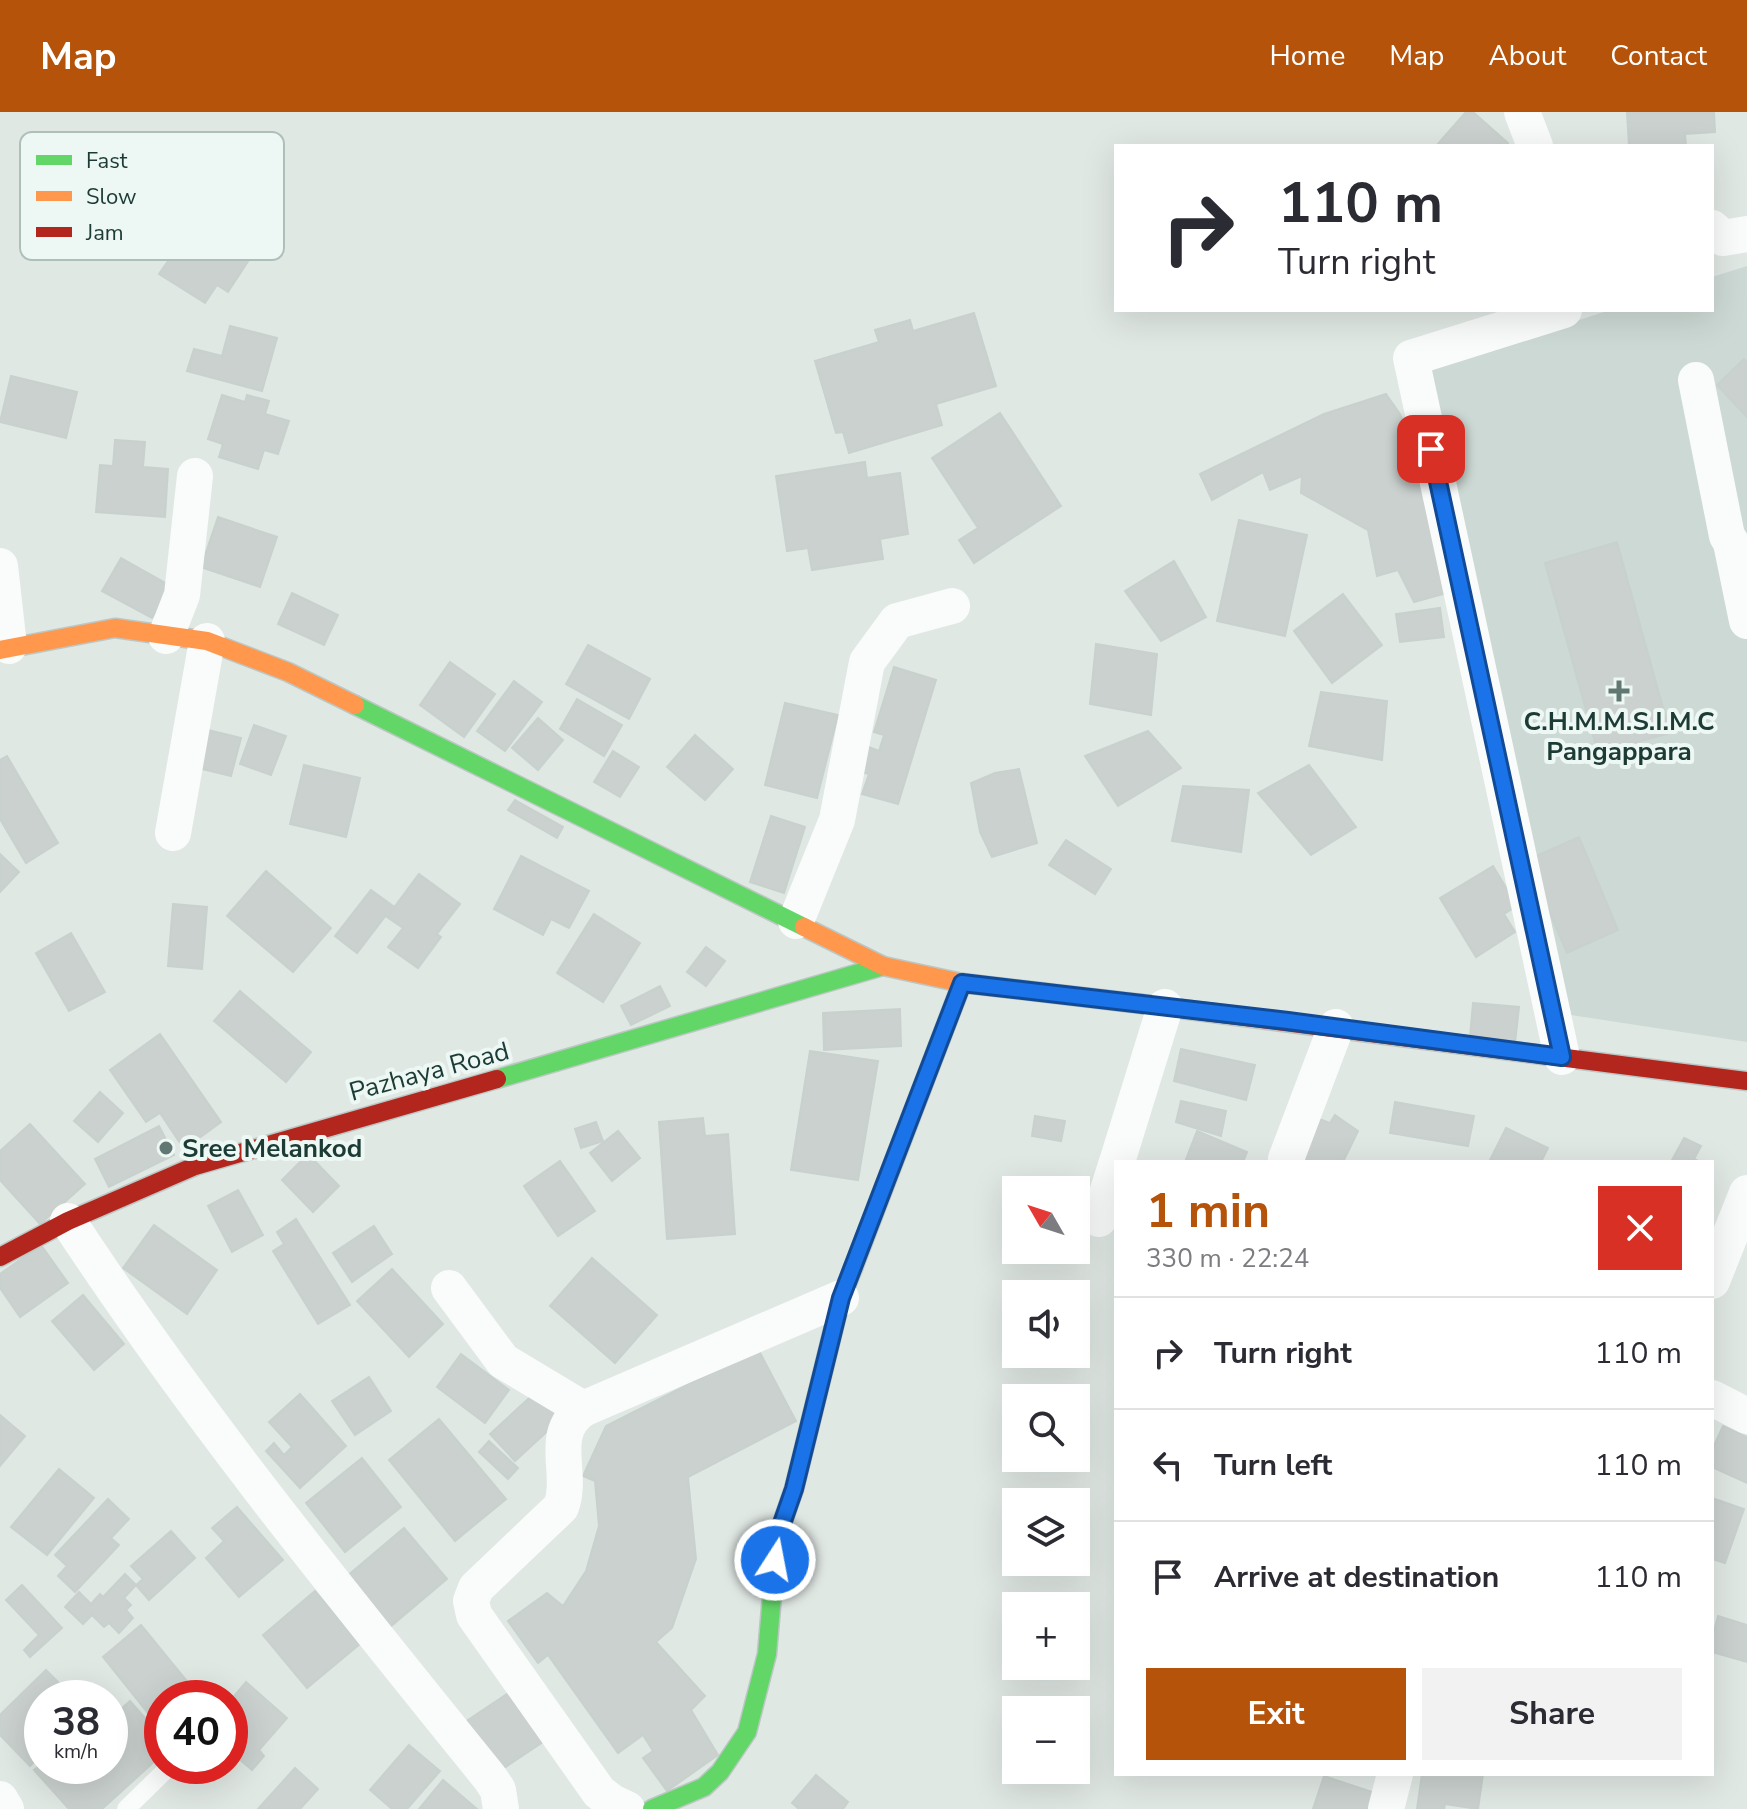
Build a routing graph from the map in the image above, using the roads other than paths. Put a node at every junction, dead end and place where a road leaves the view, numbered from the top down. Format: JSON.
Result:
{"nodes":[{"id":1,"x":1522,"y":112,"type":"edge"},
{"id":2,"x":1534,"y":144,"type":"edge"},
{"id":3,"x":1714,"y":230,"type":"edge"},
{"id":4,"x":1747,"y":234,"type":"edge"},
{"id":5,"x":1558,"y":312,"type":"edge"},
{"id":6,"x":1696,"y":380,"type":"dead end"},
{"id":7,"x":195,"y":476,"type":"dead end"},
{"id":8,"x":1739,"y":549,"type":"edge"},
{"id":9,"x":0,"y":566,"type":"edge"},
{"id":10,"x":952,"y":606,"type":"dead end"},
{"id":11,"x":1747,"y":621,"type":"edge"},
{"id":12,"x":166,"y":636,"type":"junction"},
{"id":13,"x":207,"y":641,"type":"junction"},
{"id":14,"x":4,"y":648,"type":"edge"},
{"id":15,"x":173,"y":833,"type":"dead end"},
{"id":16,"x":796,"y":921,"type":"junction"},
{"id":17,"x":883,"y":966,"type":"junction"},
{"id":18,"x":962,"y":983,"type":"junction"},
{"id":19,"x":1165,"y":1007,"type":"junction"},
{"id":20,"x":1336,"y":1027,"type":"junction"},
{"id":21,"x":1562,"y":1057,"type":"junction"},
{"id":22,"x":1747,"y":1081,"type":"edge"},
{"id":23,"x":1286,"y":1159,"type":"dead end"},
{"id":24,"x":1117,"y":1160,"type":"edge"},
{"id":25,"x":1114,"y":1170,"type":"edge"},
{"id":26,"x":1747,"y":1193,"type":"edge"},
{"id":27,"x":1099,"y":1219,"type":"dead end"},
{"id":28,"x":68,"y":1221,"type":"junction"},
{"id":29,"x":0,"y":1257,"type":"edge"},
{"id":30,"x":1714,"y":1276,"type":"edge"},
{"id":31,"x":449,"y":1288,"type":"dead end"},
{"id":32,"x":841,"y":1298,"type":"junction"},
{"id":33,"x":1714,"y":1399,"type":"edge"},
{"id":34,"x":583,"y":1409,"type":"junction"},
{"id":35,"x":1747,"y":1416,"type":"edge"},
{"id":36,"x":1394,"y":1776,"type":"edge"},
{"id":37,"x":152,"y":1784,"type":"edge"},
{"id":38,"x":0,"y":1799,"type":"edge"},
{"id":39,"x":6,"y":1809,"type":"edge"},
{"id":40,"x":126,"y":1809,"type":"edge"},
{"id":41,"x":501,"y":1809,"type":"edge"},
{"id":42,"x":627,"y":1809,"type":"edge"},
{"id":43,"x":652,"y":1809,"type":"edge"},
{"id":44,"x":1386,"y":1809,"type":"edge"}],
"edges":[{"from":1,"to":2,"type":"street"},
{"from":3,"to":4,"type":"street"},
{"from":5,"to":21,"type":"street"},
{"from":6,"to":8,"type":"street"},
{"from":7,"to":12,"type":"street"},
{"from":8,"to":11,"type":"street"},
{"from":9,"to":14,"type":"street"},
{"from":10,"to":16,"type":"street"},
{"from":12,"to":13,"type":"main road"},
{"from":12,"to":14,"type":"main road"},
{"from":13,"to":15,"type":"street"},
{"from":13,"to":16,"type":"main road"},
{"from":16,"to":17,"type":"main road"},
{"from":17,"to":18,"type":"main road"},
{"from":17,"to":28,"type":"main road","name":"Pazhaya Road"},
{"from":18,"to":19,"type":"main road"},
{"from":18,"to":32,"type":"main road"},
{"from":19,"to":20,"type":"main road"},
{"from":19,"to":24,"type":"street"},
{"from":20,"to":21,"type":"main road"},
{"from":20,"to":23,"type":"street"},
{"from":21,"to":22,"type":"main road"},
{"from":25,"to":27,"type":"street"},
{"from":26,"to":30,"type":"street"},
{"from":28,"to":29,"type":"main road","name":"Pazhaya Road"},
{"from":28,"to":41,"type":"street"},
{"from":31,"to":34,"type":"street"},
{"from":32,"to":34,"type":"street"},
{"from":32,"to":43,"type":"main road"},
{"from":33,"to":35,"type":"street"},
{"from":34,"to":42,"type":"street"},
{"from":36,"to":44,"type":"street"},
{"from":37,"to":40,"type":"lane"},
{"from":38,"to":39,"type":"street"}]}
